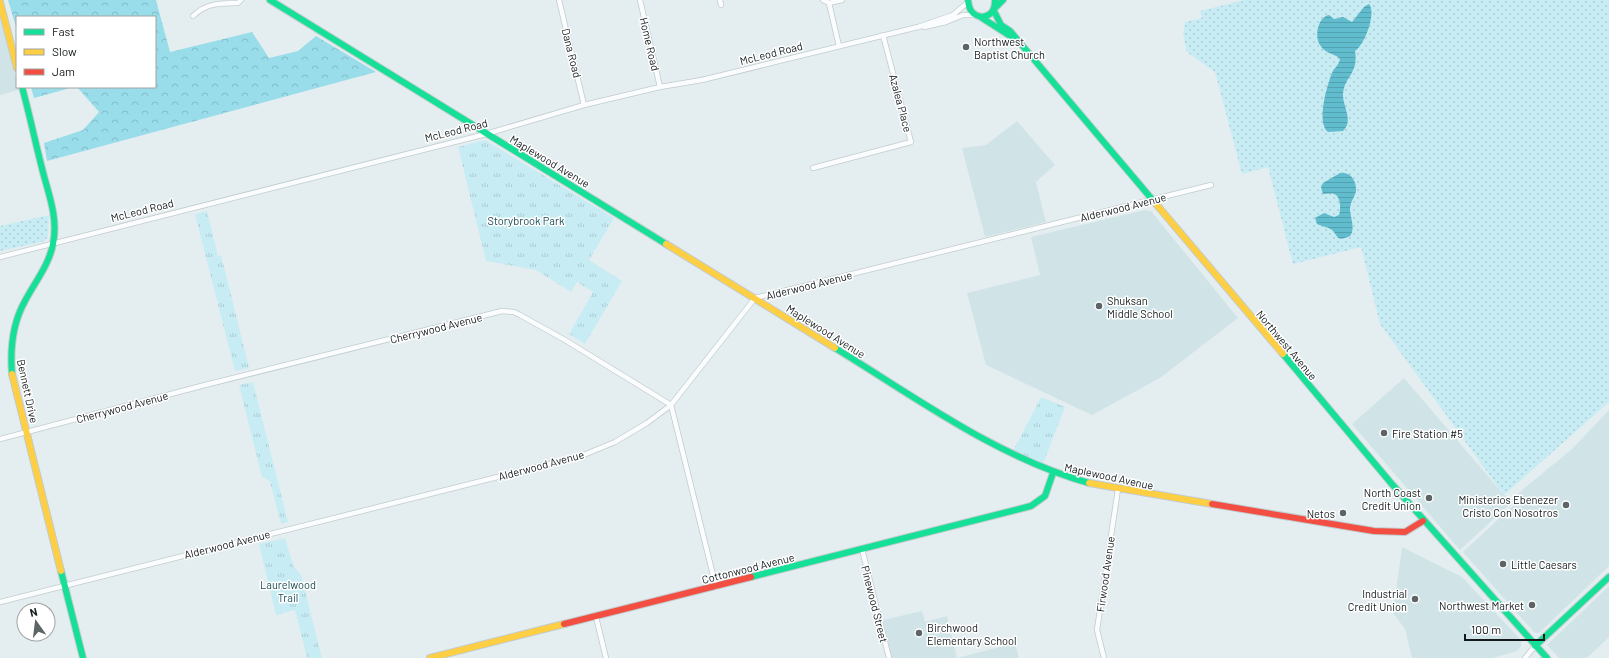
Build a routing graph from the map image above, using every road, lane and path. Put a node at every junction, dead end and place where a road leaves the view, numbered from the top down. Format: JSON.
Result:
{"nodes":[{"id":1,"x":241,"y":0,"type":"edge"},
{"id":2,"x":270,"y":0,"type":"edge"},
{"id":3,"x":559,"y":0,"type":"edge"},
{"id":4,"x":640,"y":0,"type":"edge"},
{"id":5,"x":823,"y":0,"type":"edge"},
{"id":6,"x":842,"y":0,"type":"edge"},
{"id":7,"x":995,"y":0,"type":"edge"},
{"id":8,"x":1003,"y":0,"type":"edge"},
{"id":9,"x":968,"y":1,"type":"edge"},
{"id":10,"x":0,"y":2,"type":"edge"},
{"id":11,"x":829,"y":3,"type":"junction"},
{"id":12,"x":995,"y":9,"type":"junction"},
{"id":13,"x":974,"y":15,"type":"junction"},
{"id":14,"x":192,"y":16,"type":"dead end"},
{"id":15,"x":982,"y":18,"type":"junction"},
{"id":16,"x":918,"y":27,"type":"junction"},
{"id":17,"x":883,"y":35,"type":"junction"},
{"id":18,"x":1016,"y":40,"type":"junction"},
{"id":19,"x":839,"y":46,"type":"junction"},
{"id":20,"x":16,"y":64,"type":"edge"},
{"id":21,"x":660,"y":87,"type":"junction"},
{"id":22,"x":22,"y":88,"type":"edge"},
{"id":23,"x":584,"y":106,"type":"junction"},
{"id":24,"x":486,"y":134,"type":"junction"},
{"id":25,"x":813,"y":168,"type":"dead end"},
{"id":26,"x":1211,"y":185,"type":"dead end"},
{"id":27,"x":1152,"y":200,"type":"junction"},
{"id":28,"x":52,"y":245,"type":"junction"},
{"id":29,"x":0,"y":257,"type":"edge"},
{"id":30,"x":755,"y":298,"type":"junction"},
{"id":31,"x":671,"y":405,"type":"junction"},
{"id":32,"x":26,"y":432,"type":"junction"},
{"id":33,"x":0,"y":439,"type":"edge"},
{"id":34,"x":1053,"y":473,"type":"junction"},
{"id":35,"x":1118,"y":490,"type":"junction"},
{"id":36,"x":1423,"y":521,"type":"junction"},
{"id":37,"x":862,"y":549,"type":"junction"},
{"id":38,"x":1609,"y":577,"type":"edge"},
{"id":39,"x":65,"y":586,"type":"junction"},
{"id":40,"x":716,"y":587,"type":"junction"},
{"id":41,"x":0,"y":602,"type":"edge"},
{"id":42,"x":596,"y":616,"type":"junction"},
{"id":43,"x":1536,"y":646,"type":"junction"},
{"id":44,"x":1546,"y":657,"type":"edge"},
{"id":45,"x":83,"y":658,"type":"edge"},
{"id":46,"x":430,"y":658,"type":"edge"},
{"id":47,"x":606,"y":658,"type":"edge"},
{"id":48,"x":889,"y":658,"type":"edge"},
{"id":49,"x":1104,"y":658,"type":"edge"},
{"id":50,"x":1525,"y":658,"type":"edge"}],
"edges":[{"from":1,"to":14,"type":"street"},
{"from":2,"to":24,"type":"street","name":"Maplewood Avenue"},
{"from":3,"to":23,"type":"street","name":"Dana Road"},
{"from":4,"to":21,"type":"street","name":"Home Road"},
{"from":5,"to":11,"type":"street"},
{"from":6,"to":11,"type":"street"},
{"from":7,"to":12,"type":"street"},
{"from":8,"to":12,"type":"street"},
{"from":9,"to":13,"type":"street"},
{"from":9,"to":16,"type":"street","name":"McLeod Road"},
{"from":10,"to":20,"type":"street"},
{"from":11,"to":19,"type":"street"},
{"from":12,"to":15,"type":"street"},
{"from":12,"to":18,"type":"street","name":"Northwest Avenue"},
{"from":13,"to":15,"type":"street","name":"Northwest Avenue"},
{"from":13,"to":16,"type":"street","name":"McLeod Road"},
{"from":15,"to":18,"type":"street","name":"Northwest Avenue"},
{"from":16,"to":17,"type":"street","name":"McLeod Road"},
{"from":17,"to":19,"type":"street","name":"McLeod Road"},
{"from":17,"to":25,"type":"street","name":"Azalea Place"},
{"from":18,"to":27,"type":"street","name":"Northwest Avenue"},
{"from":19,"to":21,"type":"street","name":"McLeod Road"},
{"from":21,"to":23,"type":"street","name":"McLeod Road"},
{"from":22,"to":28,"type":"street","name":"Bennett Drive"},
{"from":23,"to":24,"type":"street","name":"McLeod Road"},
{"from":24,"to":28,"type":"street","name":"McLeod Road"},
{"from":24,"to":30,"type":"street","name":"Maplewood Avenue"},
{"from":26,"to":27,"type":"street","name":"Alderwood Avenue"},
{"from":27,"to":30,"type":"street","name":"Alderwood Avenue"},
{"from":27,"to":36,"type":"street","name":"Northwest Avenue"},
{"from":28,"to":29,"type":"street","name":"McLeod Road"},
{"from":28,"to":32,"type":"street","name":"Bennett Drive"},
{"from":30,"to":31,"type":"street","name":"Alderwood Avenue"},
{"from":30,"to":34,"type":"street","name":"Maplewood Avenue"},
{"from":31,"to":32,"type":"street","name":"Cherrywood Avenue"},
{"from":31,"to":39,"type":"street","name":"Alderwood Avenue"},
{"from":31,"to":40,"type":"street"},
{"from":32,"to":33,"type":"street","name":"Cherrywood Avenue"},
{"from":32,"to":39,"type":"street","name":"Bennett Drive"},
{"from":34,"to":35,"type":"street","name":"Maplewood Avenue"},
{"from":34,"to":37,"type":"street","name":"Cottonwood Avenue"},
{"from":35,"to":36,"type":"street","name":"Maplewood Avenue"},
{"from":35,"to":49,"type":"street","name":"Firwood Avenue"},
{"from":36,"to":43,"type":"street","name":"Northwest Avenue"},
{"from":37,"to":40,"type":"street","name":"Cottonwood Avenue"},
{"from":37,"to":48,"type":"street","name":"Pinewood Street"},
{"from":38,"to":43,"type":"street"},
{"from":39,"to":41,"type":"street","name":"Alderwood Avenue"},
{"from":39,"to":45,"type":"street","name":"Bennett Drive"},
{"from":40,"to":42,"type":"street","name":"Cottonwood Avenue"},
{"from":42,"to":46,"type":"street","name":"Cottonwood Avenue"},
{"from":42,"to":47,"type":"street"},
{"from":43,"to":44,"type":"street","name":"Northwest Avenue"},
{"from":43,"to":50,"type":"street"}]}
